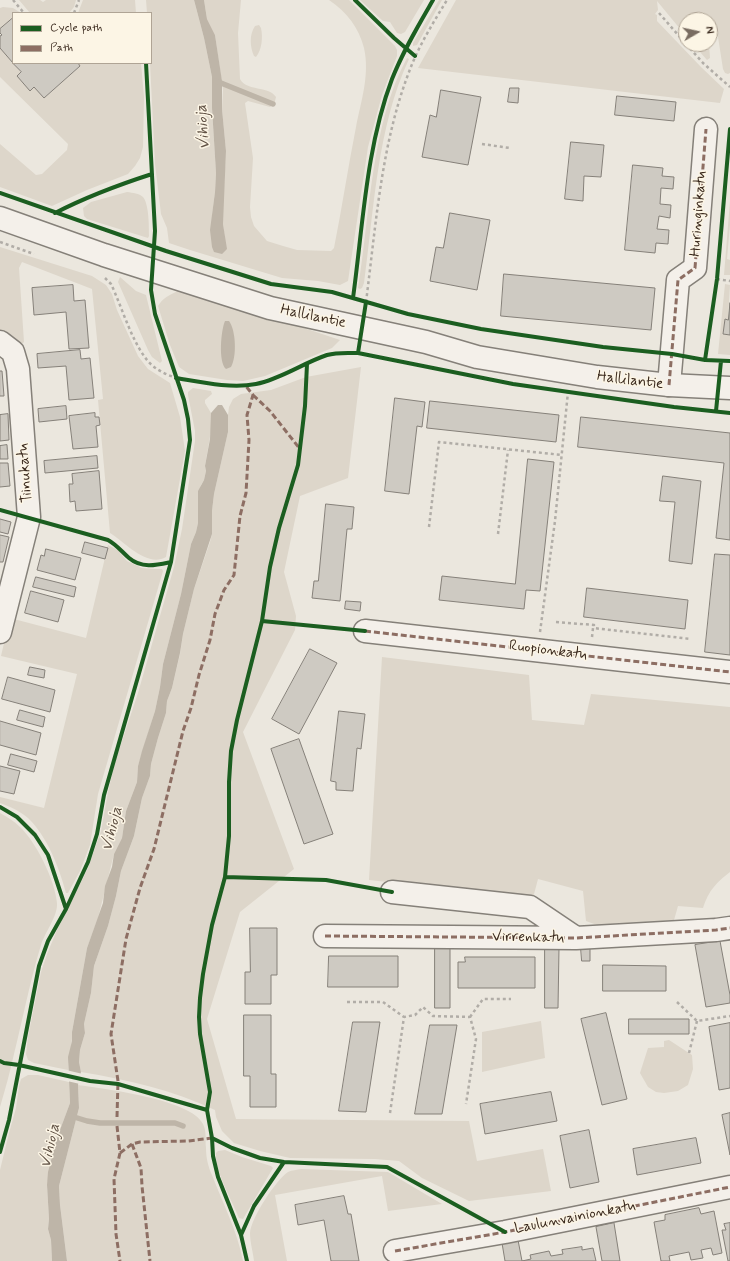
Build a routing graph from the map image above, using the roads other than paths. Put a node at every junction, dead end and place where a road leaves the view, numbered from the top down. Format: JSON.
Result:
{"nodes":[{"id":1,"x":706,"y":129,"type":"dead end"},
{"id":2,"x":0,"y":218,"type":"edge"},
{"id":3,"x":0,"y":342,"type":"edge"},
{"id":4,"x":669,"y":385,"type":"junction"},
{"id":5,"x":730,"y":388,"type":"edge"},
{"id":6,"x":365,"y":631,"type":"dead end"},
{"id":7,"x":0,"y":632,"type":"edge"},
{"id":8,"x":730,"y":672,"type":"edge"},
{"id":9,"x":392,"y":892,"type":"dead end"},
{"id":10,"x":730,"y":928,"type":"edge"},
{"id":11,"x":325,"y":936,"type":"dead end"},
{"id":12,"x":576,"y":938,"type":"junction"},
{"id":13,"x":730,"y":1187,"type":"edge"},
{"id":14,"x":395,"y":1251,"type":"dead end"}],
"edges":[{"from":1,"to":4,"type":"street","name":"Huringinkatu"},
{"from":2,"to":4,"type":"street","name":"Hallilantie"},
{"from":3,"to":7,"type":"street","name":"Tiinukatu"},
{"from":4,"to":5,"type":"street","name":"Hallilantie"},
{"from":6,"to":8,"type":"street","name":"Ruopionkatu"},
{"from":9,"to":12,"type":"street"},
{"from":10,"to":12,"type":"street","name":"Virrenkatu"},
{"from":11,"to":12,"type":"street","name":"Virrenkatu"},
{"from":13,"to":14,"type":"street","name":"Laulunvainionkatu"}]}
